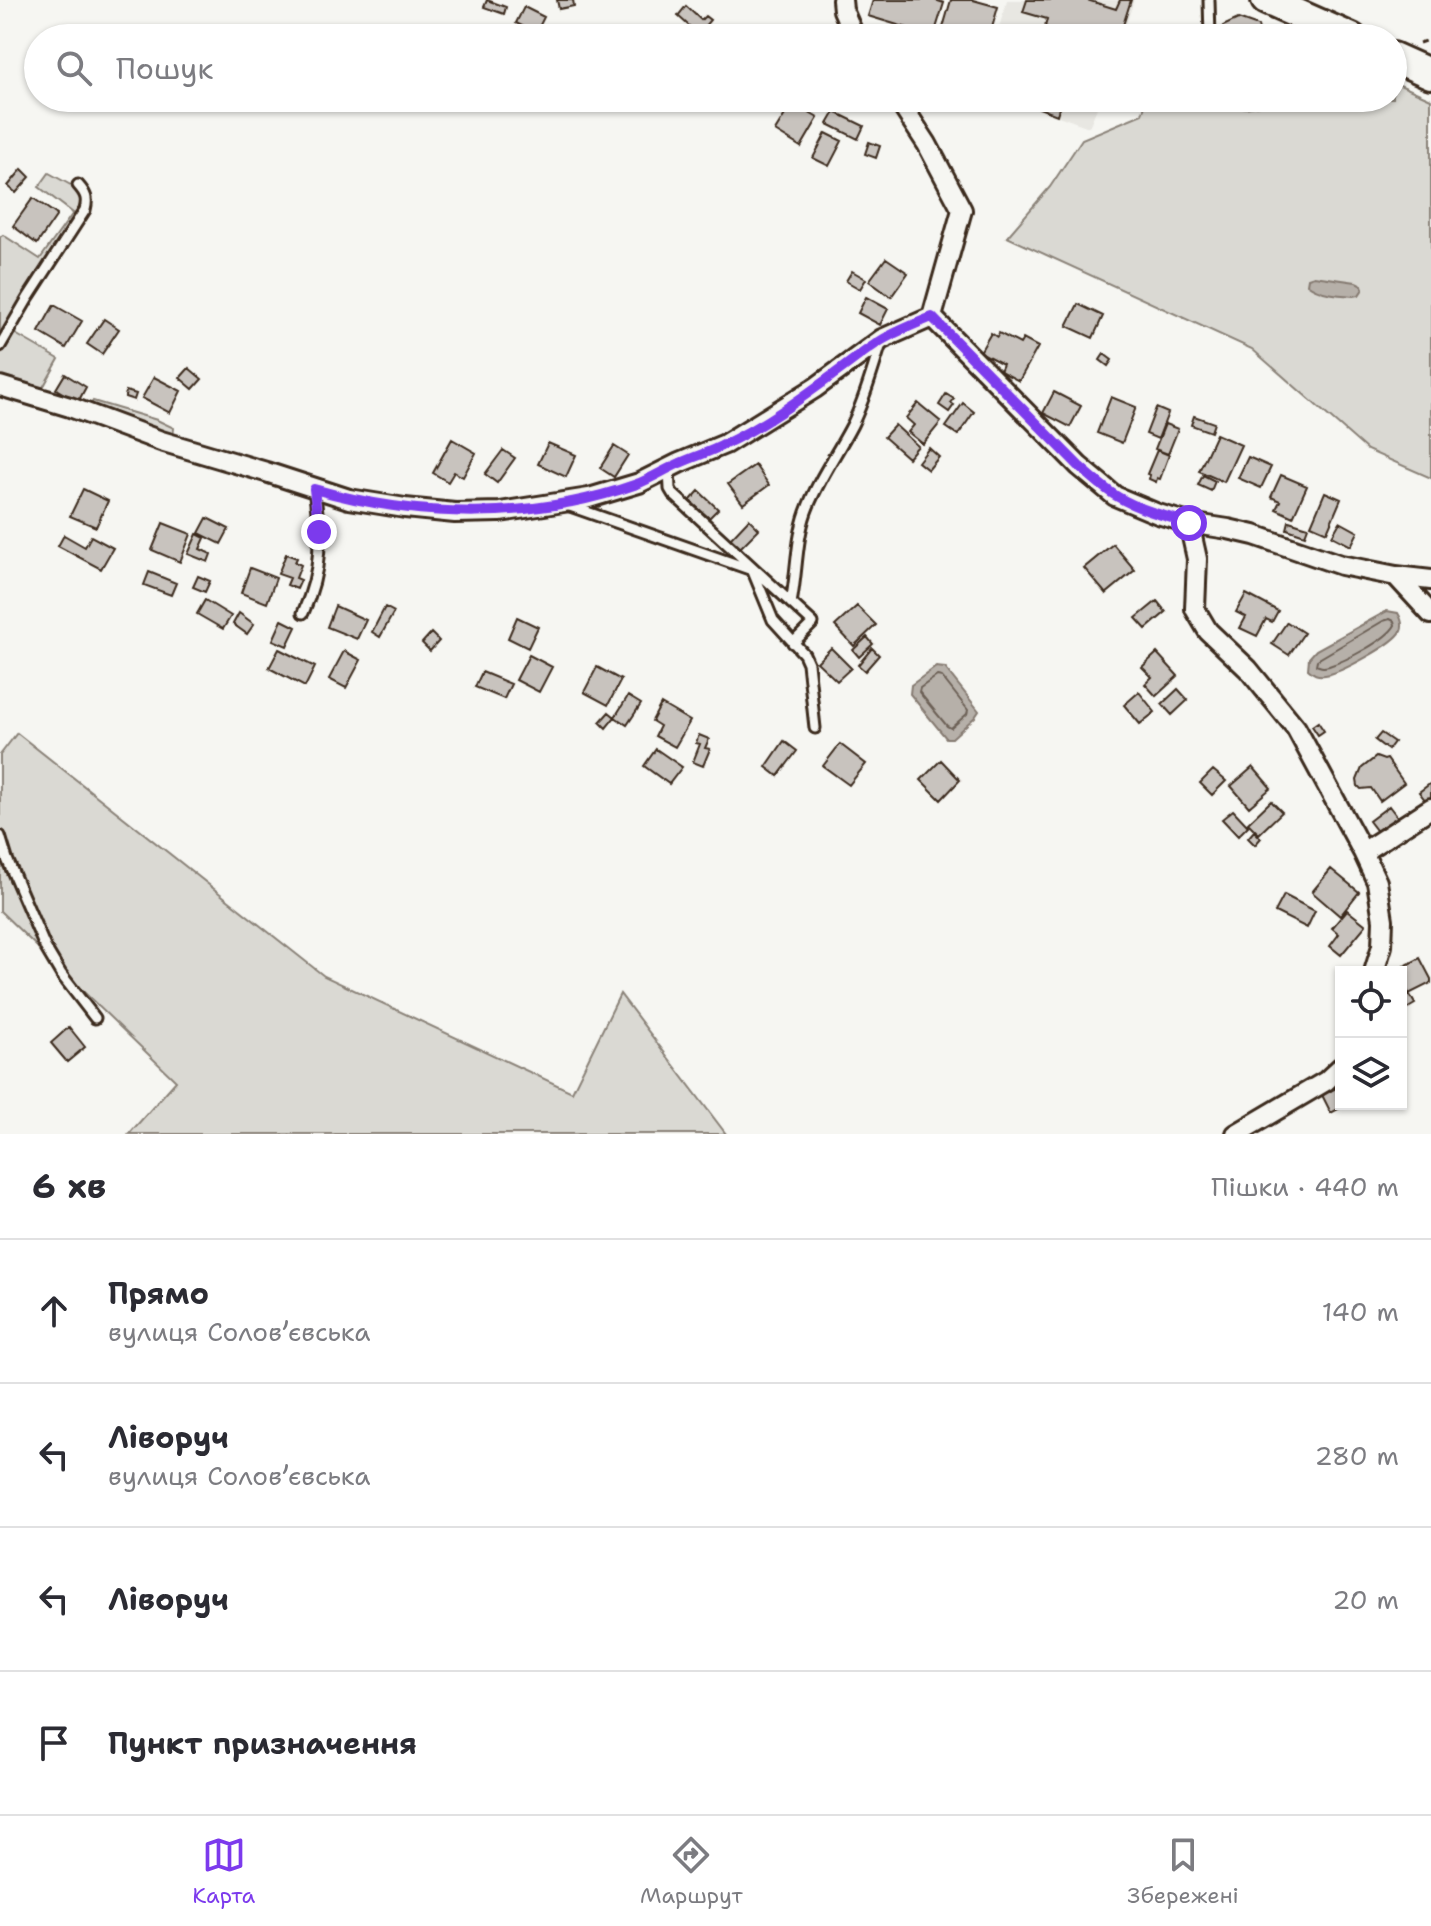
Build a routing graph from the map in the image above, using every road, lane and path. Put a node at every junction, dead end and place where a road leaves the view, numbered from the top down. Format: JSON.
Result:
{"nodes":[{"id":1,"x":842,"y":0,"type":"edge"},
{"id":2,"x":1209,"y":0,"type":"edge"},
{"id":3,"x":1266,"y":0,"type":"edge"},
{"id":4,"x":849,"y":24,"type":"edge"},
{"id":5,"x":1210,"y":24,"type":"edge"},
{"id":6,"x":1320,"y":24,"type":"edge"},
{"id":7,"x":1407,"y":63,"type":"edge"},
{"id":8,"x":1431,"y":74,"type":"edge"},
{"id":9,"x":906,"y":112,"type":"edge"},
{"id":10,"x":78,"y":185,"type":"dead end"},
{"id":11,"x":932,"y":317,"type":"junction"},
{"id":12,"x":882,"y":339,"type":"junction"},
{"id":13,"x":0,"y":346,"type":"edge"},
{"id":14,"x":0,"y":386,"type":"edge"},
{"id":15,"x":669,"y":468,"type":"junction"},
{"id":16,"x":314,"y":489,"type":"junction"},
{"id":17,"x":560,"y":503,"type":"junction"},
{"id":18,"x":1189,"y":523,"type":"junction"},
{"id":19,"x":751,"y":567,"type":"junction"},
{"id":20,"x":1396,"y":576,"type":"junction"},
{"id":21,"x":1431,"y":580,"type":"edge"},
{"id":22,"x":791,"y":603,"type":"junction"},
{"id":23,"x":303,"y":613,"type":"dead end"},
{"id":24,"x":1431,"y":614,"type":"edge"},
{"id":25,"x":793,"y":643,"type":"junction"},
{"id":26,"x":815,"y":728,"type":"dead end"},
{"id":27,"x":1431,"y":808,"type":"edge"},
{"id":28,"x":0,"y":836,"type":"edge"},
{"id":29,"x":1363,"y":852,"type":"junction"},
{"id":30,"x":1376,"y":966,"type":"edge"},
{"id":31,"x":95,"y":1018,"type":"dead end"},
{"id":32,"x":1335,"y":1073,"type":"edge"},
{"id":33,"x":1236,"y":1134,"type":"edge"}],
"edges":[{"from":1,"to":4,"type":"street"},
{"from":2,"to":5,"type":"lane"},
{"from":3,"to":6,"type":"main road"},
{"from":7,"to":8,"type":"main road"},
{"from":9,"to":11,"type":"street"},
{"from":10,"to":13,"type":"lane"},
{"from":11,"to":12,"type":"street"},
{"from":11,"to":18,"type":"street"},
{"from":12,"to":15,"type":"street"},
{"from":12,"to":22,"type":"lane"},
{"from":14,"to":16,"type":"street"},
{"from":15,"to":17,"type":"street"},
{"from":15,"to":19,"type":"lane"},
{"from":16,"to":17,"type":"street"},
{"from":16,"to":23,"type":"lane"},
{"from":17,"to":19,"type":"lane"},
{"from":18,"to":20,"type":"street"},
{"from":18,"to":29,"type":"street"},
{"from":19,"to":22,"type":"lane"},
{"from":19,"to":25,"type":"lane"},
{"from":20,"to":21,"type":"street"},
{"from":20,"to":24,"type":"street"},
{"from":22,"to":25,"type":"lane"},
{"from":25,"to":26,"type":"lane"},
{"from":27,"to":29,"type":"street"},
{"from":28,"to":31,"type":"lane"},
{"from":29,"to":30,"type":"street"},
{"from":32,"to":33,"type":"street"}]}
